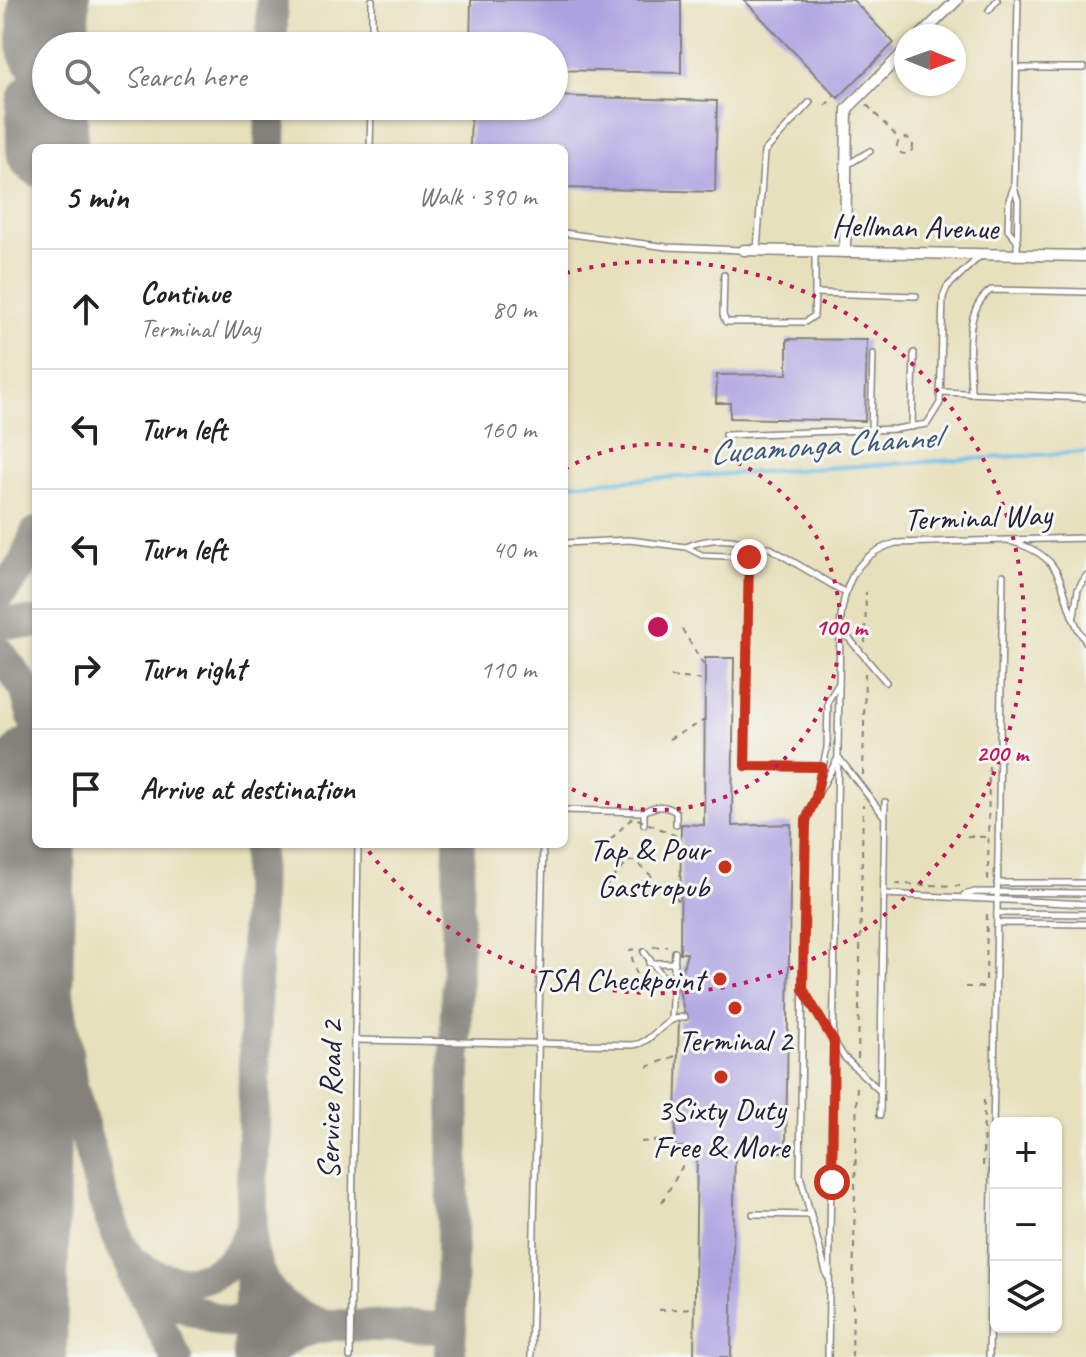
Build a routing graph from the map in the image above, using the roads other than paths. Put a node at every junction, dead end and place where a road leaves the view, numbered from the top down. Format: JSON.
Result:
{"nodes":[{"id":1,"x":372,"y":0,"type":"edge"},
{"id":2,"x":957,"y":0,"type":"edge"},
{"id":3,"x":997,"y":0,"type":"edge"},
{"id":4,"x":1018,"y":0,"type":"edge"},
{"id":5,"x":989,"y":10,"type":"dead end"},
{"id":6,"x":932,"y":24,"type":"edge"},
{"id":7,"x":372,"y":32,"type":"edge"},
{"id":8,"x":894,"y":62,"type":"edge"},
{"id":9,"x":1017,"y":68,"type":"junction"},
{"id":10,"x":1084,"y":68,"type":"dead end"},
{"id":11,"x":810,"y":102,"type":"dead end"},
{"id":12,"x":371,"y":120,"type":"edge"},
{"id":13,"x":370,"y":144,"type":"edge"},
{"id":14,"x":870,"y":151,"type":"dead end"},
{"id":15,"x":846,"y":165,"type":"junction"},
{"id":16,"x":568,"y":234,"type":"edge"},
{"id":17,"x":744,"y":250,"type":"joint"},
{"id":18,"x":757,"y":250,"type":"junction"},
{"id":19,"x":815,"y":251,"type":"junction"},
{"id":20,"x":845,"y":252,"type":"junction"},
{"id":21,"x":983,"y":254,"type":"junction"},
{"id":22,"x":1017,"y":255,"type":"junction"},
{"id":23,"x":1086,"y":256,"type":"edge"},
{"id":24,"x":724,"y":275,"type":"dead end"},
{"id":25,"x":1086,"y":292,"type":"edge"},
{"id":26,"x":815,"y":293,"type":"junction"},
{"id":27,"x":916,"y":296,"type":"dead end"},
{"id":28,"x":914,"y":353,"type":"dead end"},
{"id":29,"x":873,"y":354,"type":"dead end"},
{"id":30,"x":940,"y":392,"type":"junction"},
{"id":31,"x":971,"y":394,"type":"junction"},
{"id":32,"x":1086,"y":398,"type":"edge"},
{"id":33,"x":912,"y":427,"type":"junction"},
{"id":34,"x":871,"y":430,"type":"junction"},
{"id":35,"x":725,"y":435,"type":"dead end"},
{"id":36,"x":1086,"y":538,"type":"edge"},
{"id":37,"x":1005,"y":539,"type":"junction"},
{"id":38,"x":568,"y":543,"type":"edge"},
{"id":39,"x":686,"y":547,"type":"junction"},
{"id":40,"x":759,"y":547,"type":"junction"},
{"id":41,"x":749,"y":557,"type":"junction"},
{"id":42,"x":1003,"y":575,"type":"dead end"},
{"id":43,"x":1086,"y":576,"type":"edge"},
{"id":44,"x":844,"y":592,"type":"junction"},
{"id":45,"x":1076,"y":625,"type":"junction"},
{"id":46,"x":840,"y":628,"type":"junction"},
{"id":47,"x":1086,"y":642,"type":"edge"},
{"id":48,"x":839,"y":682,"type":"junction"},
{"id":49,"x":886,"y":682,"type":"dead end"},
{"id":50,"x":838,"y":757,"type":"junction"},
{"id":51,"x":822,"y":767,"type":"junction"},
{"id":52,"x":816,"y":797,"type":"junction"},
{"id":53,"x":885,"y":802,"type":"dead end"},
{"id":54,"x":568,"y":810,"type":"edge"},
{"id":55,"x":644,"y":812,"type":"junction"},
{"id":56,"x":885,"y":820,"type":"junction"},
{"id":57,"x":644,"y":824,"type":"dead end"},
{"id":58,"x":676,"y":824,"type":"dead end"},
{"id":59,"x":358,"y":848,"type":"edge"},
{"id":60,"x":543,"y":848,"type":"edge"},
{"id":61,"x":997,"y":883,"type":"junction"},
{"id":62,"x":1086,"y":883,"type":"edge"},
{"id":63,"x":997,"y":892,"type":"junction"},
{"id":64,"x":1086,"y":893,"type":"edge"},
{"id":65,"x":883,"y":894,"type":"junction"},
{"id":66,"x":962,"y":895,"type":"junction"},
{"id":67,"x":997,"y":902,"type":"junction"},
{"id":68,"x":1086,"y":904,"type":"edge"},
{"id":69,"x":997,"y":913,"type":"junction"},
{"id":70,"x":1086,"y":914,"type":"edge"},
{"id":71,"x":997,"y":923,"type":"junction"},
{"id":72,"x":1086,"y":924,"type":"edge"},
{"id":73,"x":644,"y":952,"type":"dead end"},
{"id":74,"x":675,"y":952,"type":"dead end"},
{"id":75,"x":649,"y":963,"type":"junction"},
{"id":76,"x":675,"y":963,"type":"junction"},
{"id":77,"x":672,"y":987,"type":"junction"},
{"id":78,"x":803,"y":989,"type":"junction"},
{"id":79,"x":685,"y":1017,"type":"dead end"},
{"id":80,"x":671,"y":1019,"type":"junction"},
{"id":81,"x":355,"y":1040,"type":"junction"},
{"id":82,"x":834,"y":1042,"type":"junction"},
{"id":83,"x":539,"y":1043,"type":"junction"},
{"id":84,"x":880,"y":1091,"type":"junction"},
{"id":85,"x":880,"y":1115,"type":"dead end"},
{"id":86,"x":753,"y":1214,"type":"dead end"},
{"id":87,"x":811,"y":1215,"type":"junction"},
{"id":88,"x":830,"y":1286,"type":"junction"},
{"id":89,"x":350,"y":1357,"type":"edge"},
{"id":90,"x":531,"y":1357,"type":"edge"},
{"id":91,"x":828,"y":1357,"type":"edge"},
{"id":92,"x":989,"y":1357,"type":"edge"}],
"edges":[{"from":1,"to":7,"type":"lane"},
{"from":2,"to":6,"type":"street"},
{"from":3,"to":5,"type":"lane"},
{"from":4,"to":9,"type":"lane"},
{"from":8,"to":15,"type":"street"},
{"from":9,"to":10,"type":"lane"},
{"from":9,"to":22,"type":"lane"},
{"from":11,"to":18,"type":"lane"},
{"from":12,"to":13,"type":"lane"},
{"from":14,"to":15,"type":"lane"},
{"from":15,"to":20,"type":"street"},
{"from":16,"to":17,"type":"lane"},
{"from":17,"to":18,"type":"street","name":"Hellman Avenue"},
{"from":18,"to":19,"type":"street","name":"Hellman Avenue"},
{"from":19,"to":20,"type":"street","name":"Hellman Avenue"},
{"from":19,"to":26,"type":"lane"},
{"from":20,"to":21,"type":"street","name":"Hellman Avenue"},
{"from":21,"to":22,"type":"street","name":"Hellman Avenue"},
{"from":21,"to":30,"type":"lane"},
{"from":22,"to":23,"type":"street","name":"Hellman Avenue"},
{"from":24,"to":26,"type":"lane"},
{"from":25,"to":31,"type":"lane"},
{"from":26,"to":27,"type":"lane"},
{"from":28,"to":33,"type":"lane"},
{"from":29,"to":34,"type":"lane"},
{"from":30,"to":31,"type":"lane"},
{"from":30,"to":33,"type":"lane"},
{"from":31,"to":32,"type":"lane"},
{"from":33,"to":34,"type":"lane"},
{"from":34,"to":35,"type":"lane"},
{"from":36,"to":37,"type":"lane","name":"Terminal Way"},
{"from":37,"to":44,"type":"lane","name":"Terminal Way"},
{"from":37,"to":45,"type":"lane"},
{"from":38,"to":39,"type":"lane"},
{"from":39,"to":40,"type":"lane"},
{"from":39,"to":41,"type":"lane"},
{"from":40,"to":41,"type":"lane"},
{"from":40,"to":44,"type":"lane"},
{"from":41,"to":51,"type":"lane"},
{"from":42,"to":61,"type":"lane"},
{"from":43,"to":45,"type":"lane"},
{"from":44,"to":46,"type":"lane","name":"Terminal Way"},
{"from":45,"to":47,"type":"lane"},
{"from":46,"to":48,"type":"lane","name":"Terminal Way"},
{"from":46,"to":49,"type":"lane"},
{"from":48,"to":50,"type":"lane","name":"Terminal Way"},
{"from":48,"to":51,"type":"lane"},
{"from":50,"to":52,"type":"lane"},
{"from":50,"to":56,"type":"lane"},
{"from":50,"to":82,"type":"lane","name":"Terminal Way"},
{"from":51,"to":52,"type":"lane"},
{"from":52,"to":78,"type":"lane"},
{"from":53,"to":56,"type":"lane"},
{"from":54,"to":55,"type":"lane"},
{"from":55,"to":57,"type":"lane"},
{"from":55,"to":58,"type":"lane"},
{"from":56,"to":65,"type":"lane"},
{"from":59,"to":81,"type":"lane","name":"Service Road 2"},
{"from":60,"to":83,"type":"lane"},
{"from":61,"to":62,"type":"lane"},
{"from":61,"to":63,"type":"lane"},
{"from":63,"to":64,"type":"lane"},
{"from":63,"to":66,"type":"lane"},
{"from":63,"to":67,"type":"lane"},
{"from":65,"to":66,"type":"lane"},
{"from":65,"to":84,"type":"lane"},
{"from":66,"to":67,"type":"lane"},
{"from":67,"to":68,"type":"lane"},
{"from":67,"to":69,"type":"lane"},
{"from":69,"to":70,"type":"lane"},
{"from":69,"to":71,"type":"lane"},
{"from":71,"to":72,"type":"lane"},
{"from":71,"to":92,"type":"lane"},
{"from":73,"to":75,"type":"lane"},
{"from":74,"to":76,"type":"lane"},
{"from":75,"to":76,"type":"lane"},
{"from":75,"to":77,"type":"lane"},
{"from":76,"to":77,"type":"lane"},
{"from":77,"to":80,"type":"lane"},
{"from":78,"to":82,"type":"lane"},
{"from":78,"to":87,"type":"lane"},
{"from":79,"to":80,"type":"lane"},
{"from":80,"to":83,"type":"lane"},
{"from":81,"to":83,"type":"lane"},
{"from":81,"to":89,"type":"lane","name":"Service Road 2"},
{"from":82,"to":84,"type":"lane"},
{"from":82,"to":88,"type":"lane","name":"Terminal Way"},
{"from":83,"to":90,"type":"lane"},
{"from":84,"to":85,"type":"lane"},
{"from":86,"to":87,"type":"lane"},
{"from":87,"to":88,"type":"lane"},
{"from":88,"to":91,"type":"lane","name":"Terminal Way"}]}
